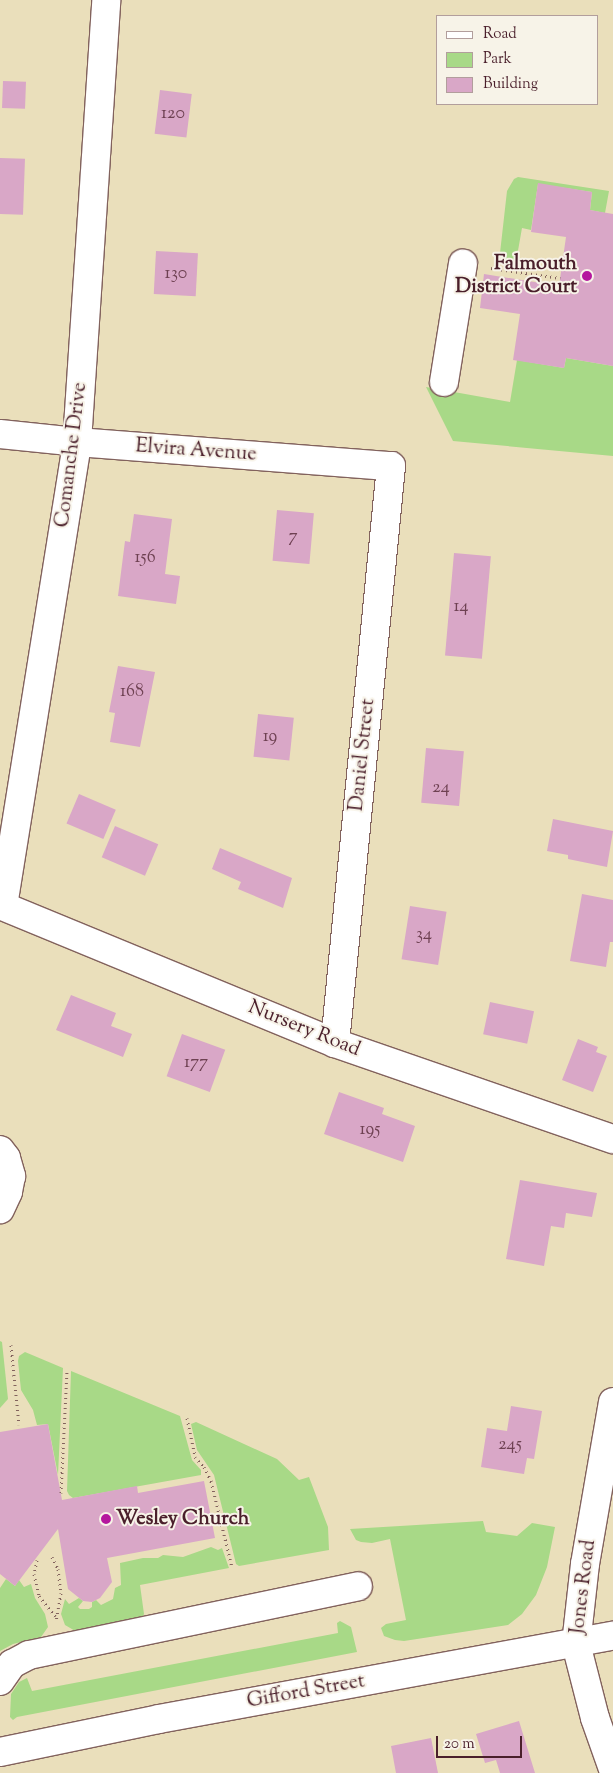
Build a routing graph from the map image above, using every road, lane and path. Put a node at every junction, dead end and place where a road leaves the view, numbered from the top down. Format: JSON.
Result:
{"nodes":[{"id":1,"x":106,"y":0,"type":"edge"},
{"id":2,"x":463,"y":264,"type":"joint"},
{"id":3,"x":560,"y":278,"type":"dead end"},
{"id":4,"x":444,"y":382,"type":"dead end"},
{"id":5,"x":0,"y":434,"type":"edge"},
{"id":6,"x":77,"y":442,"type":"junction"},
{"id":7,"x":391,"y":466,"type":"joint"},
{"id":8,"x":2,"y":905,"type":"edge"},
{"id":9,"x":336,"y":1043,"type":"junction"},
{"id":10,"x":613,"y":1139,"type":"edge"},
{"id":11,"x":0,"y":1150,"type":"edge"},
{"id":12,"x":0,"y":1209,"type":"edge"},
{"id":13,"x":11,"y":1345,"type":"dead end"},
{"id":14,"x":67,"y":1371,"type":"dead end"},
{"id":15,"x":613,"y":1402,"type":"edge"},
{"id":16,"x":188,"y":1418,"type":"dead end"},
{"id":17,"x":19,"y":1425,"type":"dead end"},
{"id":18,"x":61,"y":1493,"type":"dead end"},
{"id":19,"x":52,"y":1557,"type":"dead end"},
{"id":20,"x":37,"y":1560,"type":"dead end"},
{"id":21,"x":232,"y":1567,"type":"dead end"},
{"id":22,"x":358,"y":1586,"type":"dead end"},
{"id":23,"x":55,"y":1617,"type":"junction"},
{"id":24,"x":613,"y":1636,"type":"edge"},
{"id":25,"x":576,"y":1644,"type":"junction"},
{"id":26,"x":61,"y":1648,"type":"junction"},
{"id":27,"x":0,"y":1681,"type":"edge"},
{"id":28,"x":0,"y":1749,"type":"edge"},
{"id":29,"x":613,"y":1769,"type":"edge"}],
"edges":[{"from":1,"to":6,"type":"street","name":"Comanche Drive"},
{"from":2,"to":3,"type":"path"},
{"from":2,"to":4,"type":"street"},
{"from":5,"to":6,"type":"street","name":"Elvira Avenue"},
{"from":6,"to":7,"type":"street","name":"Elvira Avenue"},
{"from":6,"to":8,"type":"street","name":"Comanche Drive"},
{"from":7,"to":9,"type":"street","name":"Daniel Street"},
{"from":8,"to":9,"type":"street","name":"Nursery Road"},
{"from":9,"to":10,"type":"street","name":"Nursery Road"},
{"from":11,"to":12,"type":"street"},
{"from":13,"to":17,"type":"path"},
{"from":14,"to":18,"type":"path"},
{"from":15,"to":25,"type":"street","name":"Jones Road"},
{"from":16,"to":21,"type":"path"},
{"from":19,"to":23,"type":"path"},
{"from":20,"to":23,"type":"path"},
{"from":22,"to":26,"type":"street"},
{"from":23,"to":26,"type":"path"},
{"from":24,"to":25,"type":"street","name":"Gifford Street"},
{"from":25,"to":28,"type":"street","name":"Gifford Street"},
{"from":25,"to":29,"type":"street","name":"Jones Road"},
{"from":26,"to":27,"type":"street"}]}
